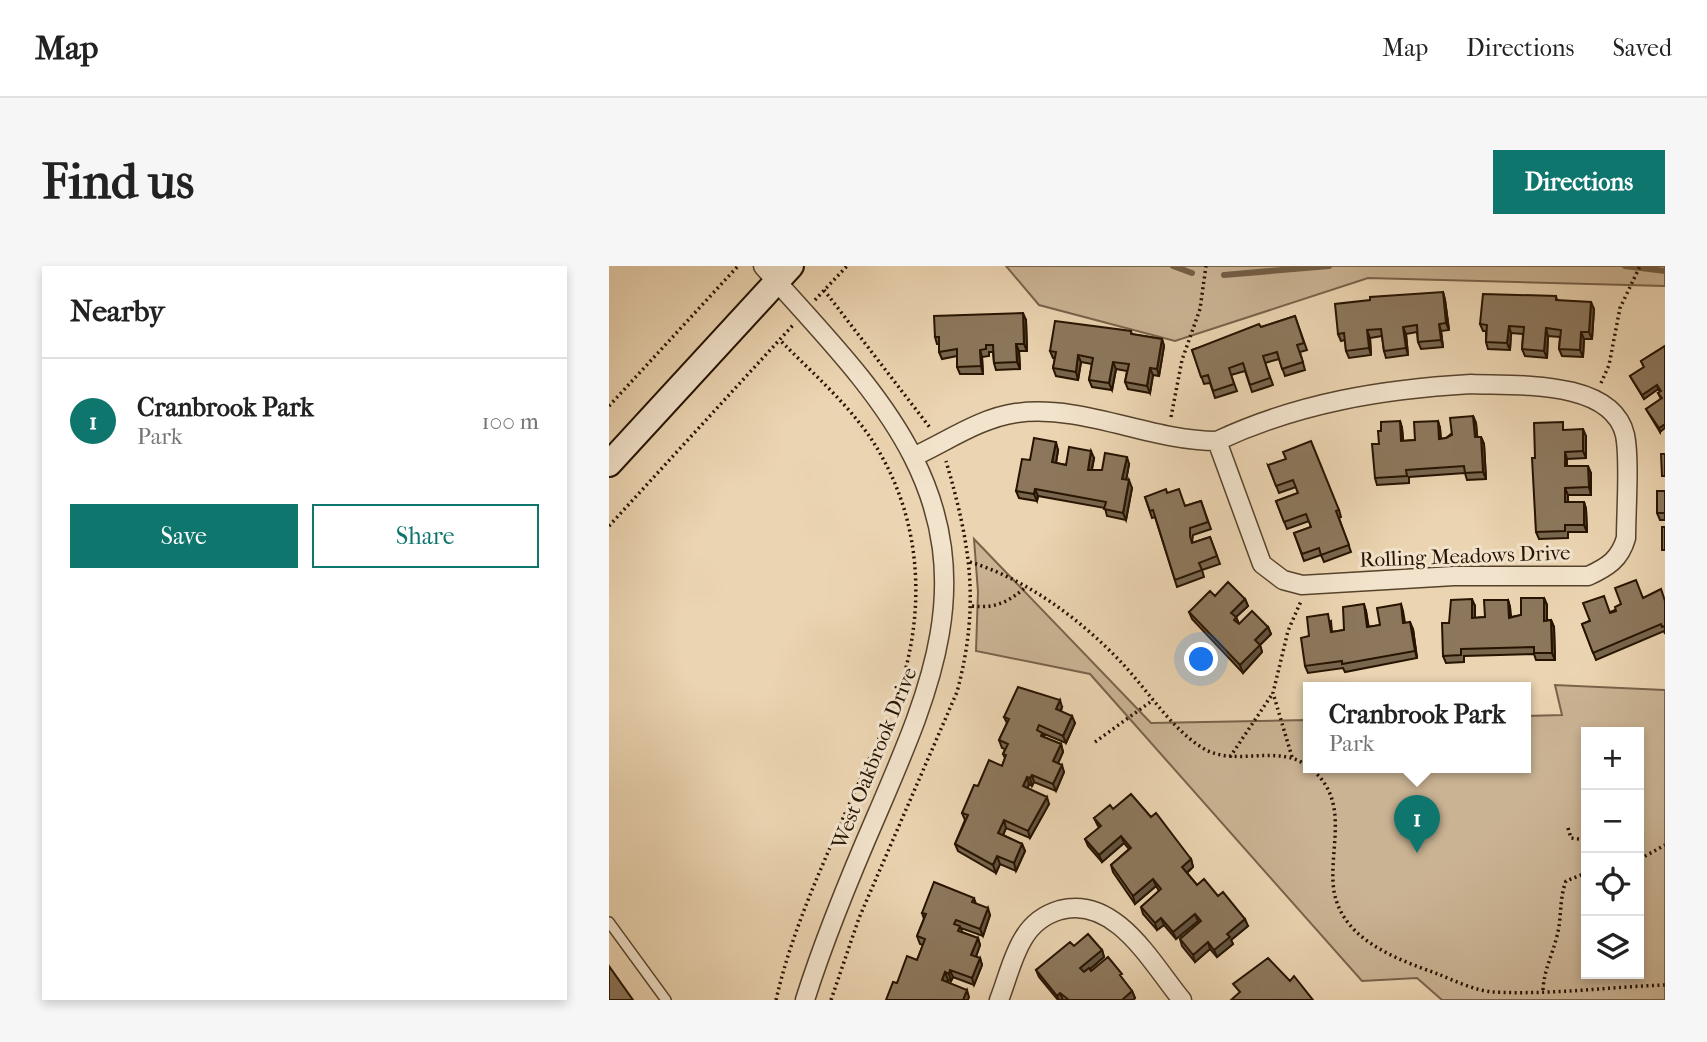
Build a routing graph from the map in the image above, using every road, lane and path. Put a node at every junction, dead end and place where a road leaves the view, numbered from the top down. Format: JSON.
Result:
{"nodes":[{"id":1,"x":738,"y":266,"type":"edge"},
{"id":2,"x":847,"y":266,"type":"edge"},
{"id":3,"x":1206,"y":266,"type":"edge"},
{"id":4,"x":1640,"y":266,"type":"edge"},
{"id":5,"x":777,"y":271,"type":"edge"},
{"id":6,"x":824,"y":290,"type":"junction"},
{"id":7,"x":817,"y":299,"type":"dead end"},
{"id":8,"x":1599,"y":387,"type":"dead end"},
{"id":9,"x":609,"y":406,"type":"edge"},
{"id":10,"x":929,"y":427,"type":"dead end"},
{"id":11,"x":1167,"y":436,"type":"junction"},
{"id":12,"x":1217,"y":441,"type":"junction"},
{"id":13,"x":913,"y":457,"type":"junction"},
{"id":14,"x":609,"y":464,"type":"edge"},
{"id":15,"x":609,"y":526,"type":"edge"},
{"id":16,"x":970,"y":562,"type":"dead end"},
{"id":17,"x":1303,"y":585,"type":"junction"},
{"id":18,"x":1027,"y":586,"type":"junction"},
{"id":19,"x":972,"y":606,"type":"dead end"},
{"id":20,"x":1273,"y":693,"type":"junction"},
{"id":21,"x":1153,"y":700,"type":"junction"},
{"id":22,"x":1095,"y":742,"type":"dead end"},
{"id":23,"x":1230,"y":757,"type":"junction"},
{"id":24,"x":1293,"y":758,"type":"junction"},
{"id":25,"x":1303,"y":764,"type":"edge"},
{"id":26,"x":1314,"y":773,"type":"edge"},
{"id":27,"x":1568,"y":828,"type":"dead end"},
{"id":28,"x":1581,"y":839,"type":"edge"},
{"id":29,"x":1665,"y":845,"type":"edge"},
{"id":30,"x":1644,"y":857,"type":"edge"},
{"id":31,"x":1581,"y":875,"type":"edge"},
{"id":32,"x":609,"y":922,"type":"edge"},
{"id":33,"x":1665,"y":985,"type":"edge"},
{"id":34,"x":1543,"y":991,"type":"junction"},
{"id":35,"x":666,"y":1000,"type":"edge"},
{"id":36,"x":776,"y":1000,"type":"edge"},
{"id":37,"x":805,"y":1000,"type":"edge"},
{"id":38,"x":999,"y":1000,"type":"edge"},
{"id":39,"x":1182,"y":1000,"type":"edge"}],
"edges":[{"from":1,"to":9,"type":"path"},
{"from":2,"to":6,"type":"path"},
{"from":3,"to":11,"type":"path"},
{"from":4,"to":8,"type":"path"},
{"from":5,"to":13,"type":"street","name":"West Oakbrook Drive"},
{"from":5,"to":14,"type":"main road"},
{"from":6,"to":7,"type":"path"},
{"from":6,"to":10,"type":"path"},
{"from":11,"to":12,"type":"street","name":"Rolling Meadows Drive"},
{"from":11,"to":13,"type":"street","name":"Rolling Meadows Drive"},
{"from":12,"to":17,"type":"street","name":"Rolling Meadows Drive"},
{"from":12,"to":17,"type":"street","name":"Rolling Meadows Drive"},
{"from":13,"to":37,"type":"street","name":"West Oakbrook Drive"},
{"from":15,"to":36,"type":"path"},
{"from":16,"to":18,"type":"path"},
{"from":17,"to":20,"type":"path"},
{"from":18,"to":19,"type":"path"},
{"from":18,"to":21,"type":"path"},
{"from":20,"to":23,"type":"path"},
{"from":20,"to":24,"type":"path"},
{"from":21,"to":22,"type":"path"},
{"from":21,"to":23,"type":"path"},
{"from":23,"to":24,"type":"path"},
{"from":24,"to":25,"type":"path"},
{"from":26,"to":34,"type":"path"},
{"from":27,"to":28,"type":"path"},
{"from":29,"to":30,"type":"path"},
{"from":31,"to":34,"type":"path"},
{"from":32,"to":35,"type":"lane"},
{"from":33,"to":34,"type":"path"},
{"from":38,"to":39,"type":"street"}]}
